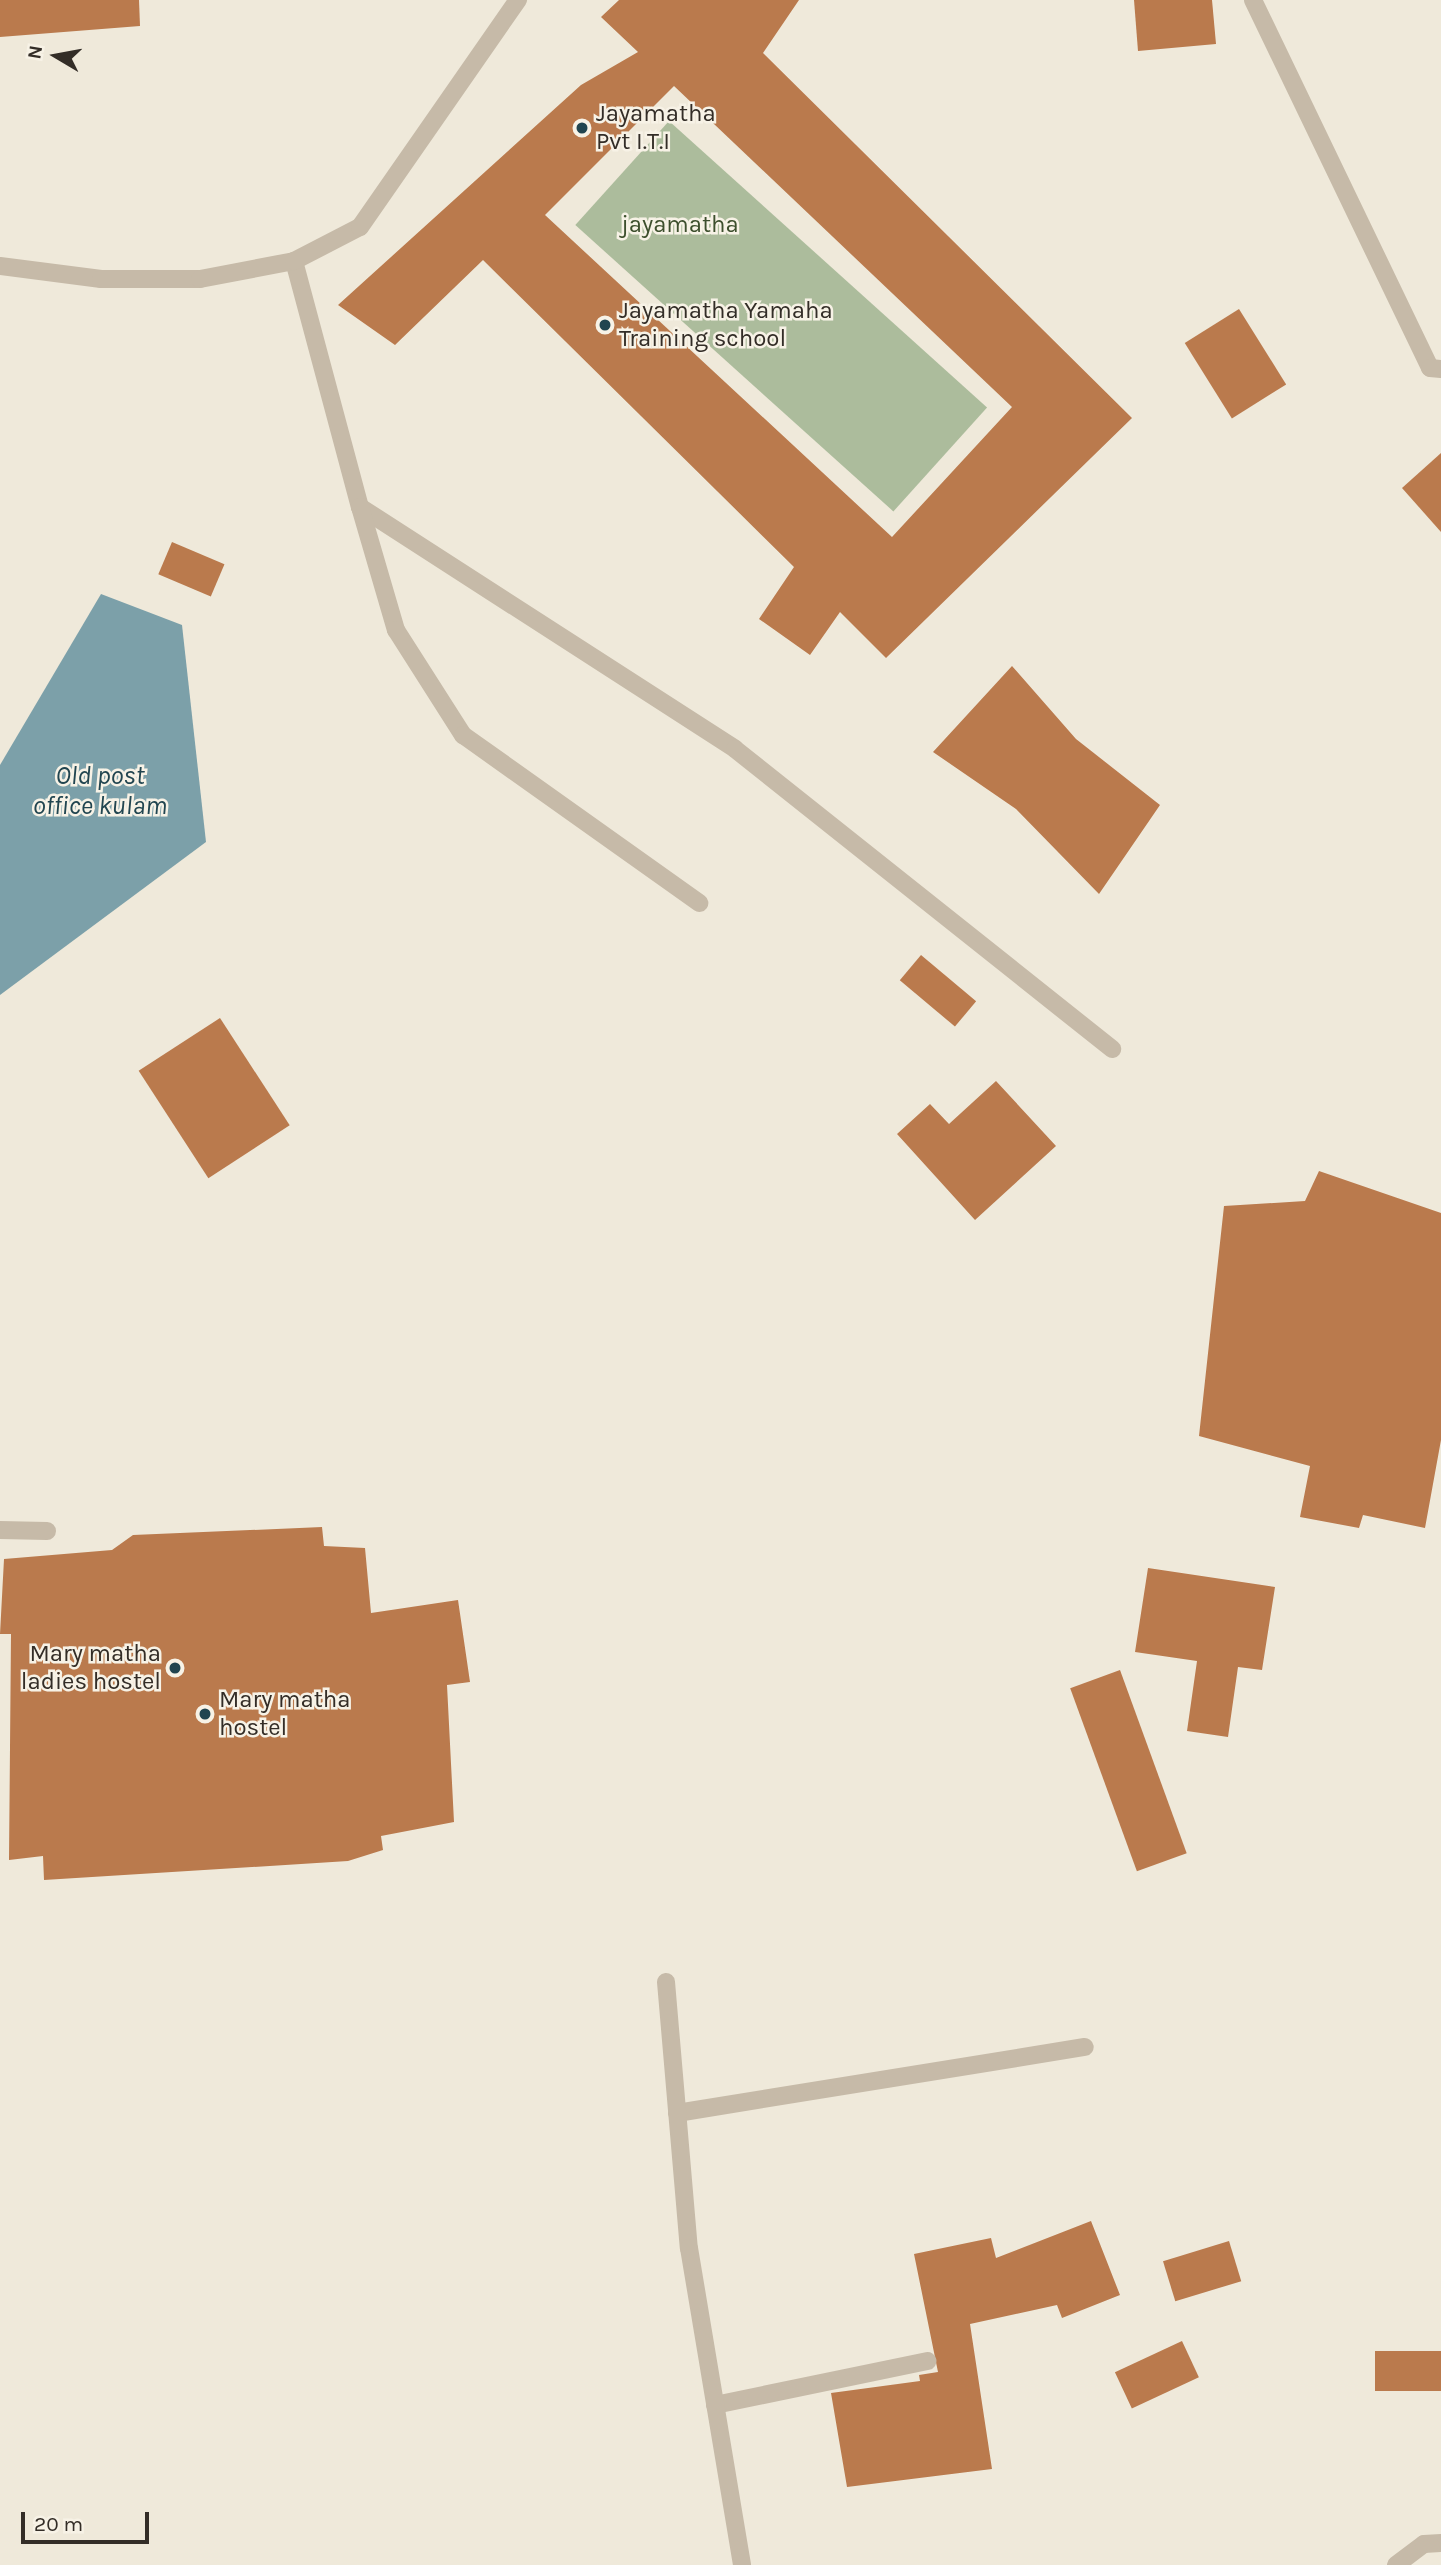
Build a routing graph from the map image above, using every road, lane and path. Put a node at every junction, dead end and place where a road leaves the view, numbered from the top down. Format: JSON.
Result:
{"nodes":[{"id":1,"x":518,"y":0,"type":"edge"},
{"id":2,"x":1253,"y":0,"type":"edge"},
{"id":3,"x":294,"y":261,"type":"junction"},
{"id":4,"x":0,"y":266,"type":"edge"},
{"id":5,"x":1441,"y":369,"type":"edge"},
{"id":6,"x":360,"y":507,"type":"junction"},
{"id":7,"x":699,"y":903,"type":"dead end"},
{"id":8,"x":1112,"y":1049,"type":"dead end"},
{"id":9,"x":0,"y":1530,"type":"edge"},
{"id":10,"x":47,"y":1531,"type":"dead end"},
{"id":11,"x":666,"y":1982,"type":"dead end"},
{"id":12,"x":1085,"y":2046,"type":"dead end"},
{"id":13,"x":677,"y":2113,"type":"junction"},
{"id":14,"x":928,"y":2361,"type":"dead end"},
{"id":15,"x":715,"y":2405,"type":"junction"},
{"id":16,"x":1441,"y":2543,"type":"edge"},
{"id":17,"x":742,"y":2565,"type":"edge"},
{"id":18,"x":1396,"y":2565,"type":"edge"}],
"edges":[{"from":1,"to":3,"type":"street"},
{"from":2,"to":5,"type":"street"},
{"from":3,"to":4,"type":"street"},
{"from":3,"to":6,"type":"street"},
{"from":6,"to":7,"type":"street"},
{"from":6,"to":8,"type":"street"},
{"from":9,"to":10,"type":"street"},
{"from":11,"to":13,"type":"street"},
{"from":12,"to":13,"type":"street"},
{"from":13,"to":15,"type":"street"},
{"from":14,"to":15,"type":"street"},
{"from":15,"to":17,"type":"street"},
{"from":16,"to":18,"type":"street"}]}
